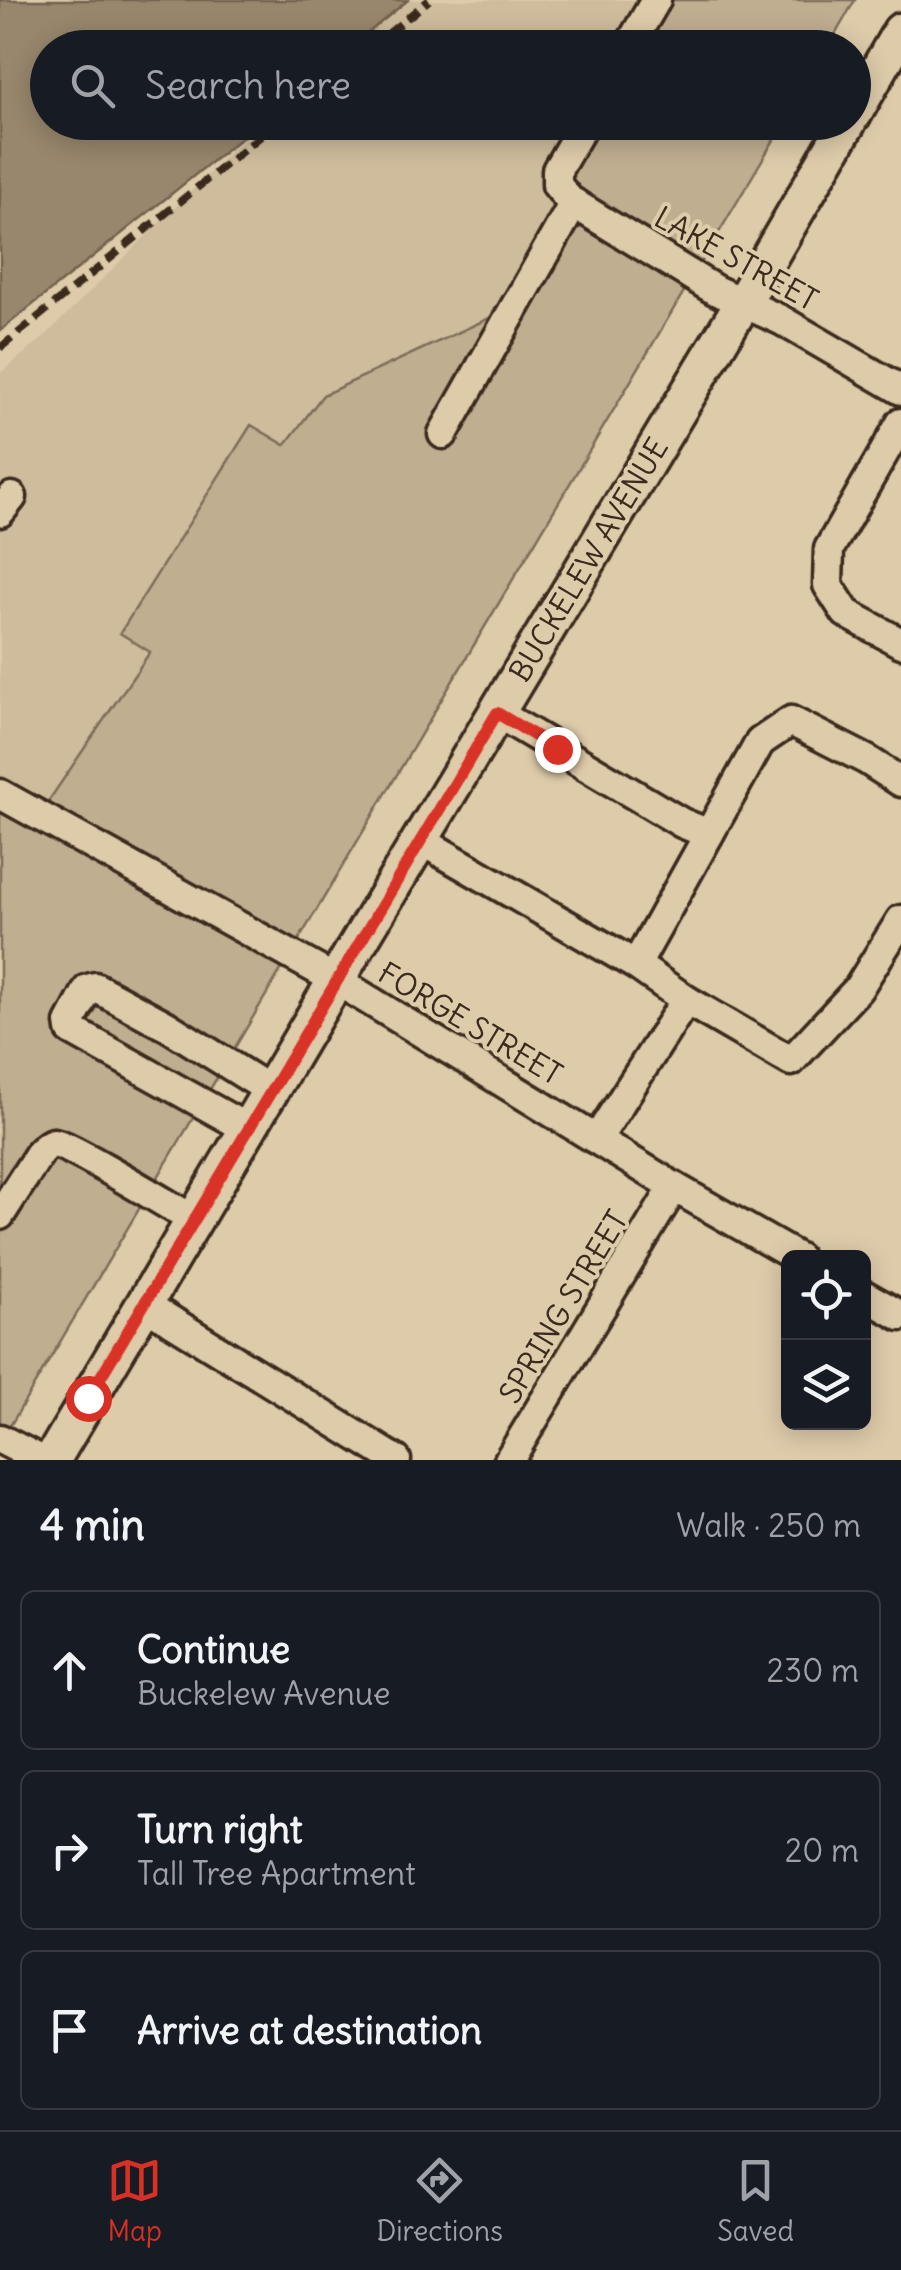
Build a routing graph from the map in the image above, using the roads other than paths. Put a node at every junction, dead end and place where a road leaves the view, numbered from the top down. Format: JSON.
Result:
{"nodes":[{"id":1,"x":656,"y":0,"type":"edge"},
{"id":2,"x":638,"y":30,"type":"edge"},
{"id":3,"x":901,"y":31,"type":"edge"},
{"id":4,"x":871,"y":83,"type":"edge"},
{"id":5,"x":574,"y":140,"type":"edge"},
{"id":6,"x":838,"y":140,"type":"edge"},
{"id":7,"x":574,"y":203,"type":"junction"},
{"id":8,"x":742,"y":304,"type":"junction"},
{"id":9,"x":901,"y":390,"type":"edge"},
{"id":10,"x":901,"y":423,"type":"edge"},
{"id":11,"x":443,"y":434,"type":"dead end"},
{"id":12,"x":901,"y":643,"type":"edge"},
{"id":13,"x":497,"y":713,"type":"junction"},
{"id":14,"x":901,"y":782,"type":"edge"},
{"id":15,"x":0,"y":794,"type":"edge"},
{"id":16,"x":708,"y":834,"type":"junction"},
{"id":17,"x":420,"y":840,"type":"junction"},
{"id":18,"x":901,"y":920,"type":"edge"},
{"id":19,"x":636,"y":966,"type":"junction"},
{"id":20,"x":336,"y":980,"type":"junction"},
{"id":21,"x":686,"y":1000,"type":"junction"},
{"id":22,"x":270,"y":1090,"type":"junction"},
{"id":23,"x":248,"y":1129,"type":"junction"},
{"id":24,"x":597,"y":1140,"type":"junction"},
{"id":25,"x":674,"y":1187,"type":"junction"},
{"id":26,"x":0,"y":1214,"type":"edge"},
{"id":27,"x":194,"y":1220,"type":"junction"},
{"id":28,"x":784,"y":1250,"type":"edge"},
{"id":29,"x":871,"y":1299,"type":"edge"},
{"id":30,"x":144,"y":1304,"type":"junction"},
{"id":31,"x":901,"y":1316,"type":"edge"},
{"id":32,"x":0,"y":1439,"type":"edge"},
{"id":33,"x":41,"y":1460,"type":"edge"},
{"id":34,"x":52,"y":1460,"type":"edge"},
{"id":35,"x":396,"y":1460,"type":"edge"},
{"id":36,"x":509,"y":1460,"type":"edge"}],
"edges":[{"from":1,"to":2,"type":"street"},
{"from":3,"to":4,"type":"main road"},
{"from":5,"to":7,"type":"street"},
{"from":6,"to":8,"type":"main road","name":"BUCKELEW AVENUE"},
{"from":7,"to":8,"type":"street","name":"LAKE STREET"},
{"from":7,"to":11,"type":"street"},
{"from":8,"to":9,"type":"street","name":"LAKE STREET"},
{"from":8,"to":13,"type":"main road","name":"BUCKELEW AVENUE"},
{"from":10,"to":12,"type":"street"},
{"from":13,"to":16,"type":"street"},
{"from":13,"to":17,"type":"main road","name":"BUCKELEW AVENUE"},
{"from":14,"to":16,"type":"street"},
{"from":15,"to":20,"type":"street","name":"FORGE STREET"},
{"from":16,"to":19,"type":"street"},
{"from":17,"to":19,"type":"street"},
{"from":17,"to":20,"type":"main road","name":"BUCKELEW AVENUE"},
{"from":18,"to":21,"type":"street"},
{"from":19,"to":21,"type":"street"},
{"from":20,"to":22,"type":"main road","name":"BUCKELEW AVENUE"},
{"from":20,"to":24,"type":"street","name":"FORGE STREET"},
{"from":21,"to":24,"type":"street"},
{"from":22,"to":23,"type":"main road","name":"BUCKELEW AVENUE"},
{"from":22,"to":23,"type":"street"},
{"from":23,"to":27,"type":"main road","name":"BUCKELEW AVENUE"},
{"from":24,"to":25,"type":"street","name":"FORGE STREET"},
{"from":25,"to":28,"type":"street","name":"FORGE STREET"},
{"from":25,"to":36,"type":"street","name":"SPRING STREET"},
{"from":26,"to":27,"type":"street"},
{"from":27,"to":30,"type":"main road","name":"BUCKELEW AVENUE"},
{"from":29,"to":31,"type":"street"},
{"from":30,"to":34,"type":"main road","name":"BUCKELEW AVENUE"},
{"from":30,"to":35,"type":"street"},
{"from":32,"to":33,"type":"street"}]}
